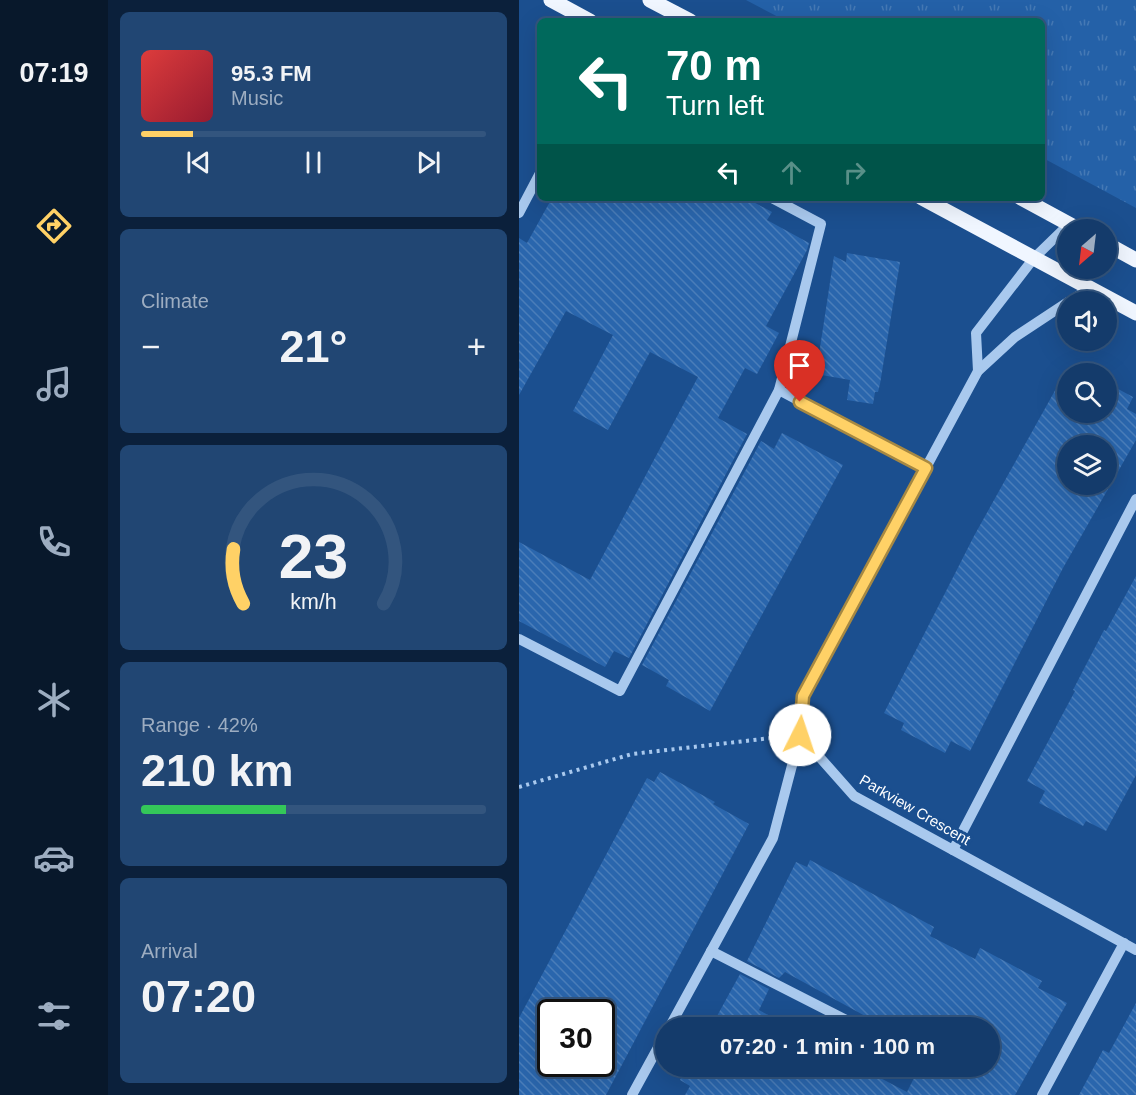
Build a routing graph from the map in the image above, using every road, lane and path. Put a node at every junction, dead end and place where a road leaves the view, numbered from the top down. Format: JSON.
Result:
{"nodes":[{"id":1,"x":551,"y":0,"type":"edge"},
{"id":2,"x":650,"y":0,"type":"edge"},
{"id":3,"x":584,"y":18,"type":"edge"},
{"id":4,"x":684,"y":18,"type":"edge"},
{"id":5,"x":537,"y":179,"type":"edge"},
{"id":6,"x":778,"y":201,"type":"edge"},
{"id":7,"x":928,"y":201,"type":"edge"},
{"id":8,"x":1027,"y":201,"type":"edge"},
{"id":9,"x":519,"y":213,"type":"edge"},
{"id":10,"x":1060,"y":219,"type":"edge"},
{"id":11,"x":1057,"y":241,"type":"edge"},
{"id":12,"x":1117,"y":250,"type":"edge"},
{"id":13,"x":1034,"y":258,"type":"junction"},
{"id":14,"x":1136,"y":260,"type":"edge"},
{"id":15,"x":1089,"y":288,"type":"junction"},
{"id":16,"x":1084,"y":291,"type":"edge"},
{"id":17,"x":1057,"y":309,"type":"edge"},
{"id":18,"x":1136,"y":313,"type":"edge"},
{"id":19,"x":978,"y":371,"type":"junction"},
{"id":20,"x":779,"y":390,"type":"junction"},
{"id":21,"x":926,"y":468,"type":"junction"},
{"id":22,"x":1136,"y":499,"type":"edge"},
{"id":23,"x":519,"y":639,"type":"edge"},
{"id":24,"x":800,"y":735,"type":"junction"},
{"id":25,"x":519,"y":787,"type":"edge"},
{"id":26,"x":953,"y":850,"type":"junction"},
{"id":27,"x":1124,"y":943,"type":"junction"},
{"id":28,"x":1136,"y":950,"type":"edge"},
{"id":29,"x":711,"y":951,"type":"junction"},
{"id":30,"x":675,"y":1017,"type":"edge"},
{"id":31,"x":842,"y":1017,"type":"edge"},
{"id":32,"x":655,"y":1053,"type":"edge"},
{"id":33,"x":632,"y":1095,"type":"edge"},
{"id":34,"x":1042,"y":1095,"type":"edge"}],
"edges":[{"from":1,"to":3,"type":"main road"},
{"from":2,"to":4,"type":"main road"},
{"from":5,"to":9,"type":"street"},
{"from":6,"to":20,"type":"street"},
{"from":7,"to":13,"type":"main road"},
{"from":8,"to":10,"type":"main road"},
{"from":11,"to":13,"type":"street"},
{"from":12,"to":14,"type":"main road"},
{"from":13,"to":15,"type":"main road"},
{"from":13,"to":19,"type":"street"},
{"from":15,"to":16,"type":"street"},
{"from":15,"to":18,"type":"main road"},
{"from":17,"to":19,"type":"street"},
{"from":19,"to":21,"type":"street"},
{"from":20,"to":21,"type":"street"},
{"from":20,"to":23,"type":"street"},
{"from":21,"to":24,"type":"street"},
{"from":22,"to":26,"type":"street"},
{"from":24,"to":25,"type":"path"},
{"from":24,"to":26,"type":"street","name":"Parkview Crescent"},
{"from":24,"to":29,"type":"street"},
{"from":26,"to":27,"type":"street","name":"Parkview Crescent"},
{"from":27,"to":28,"type":"street","name":"Parkview Crescent"},
{"from":27,"to":34,"type":"street"},
{"from":29,"to":30,"type":"street"},
{"from":29,"to":31,"type":"street"},
{"from":32,"to":33,"type":"street"}]}
